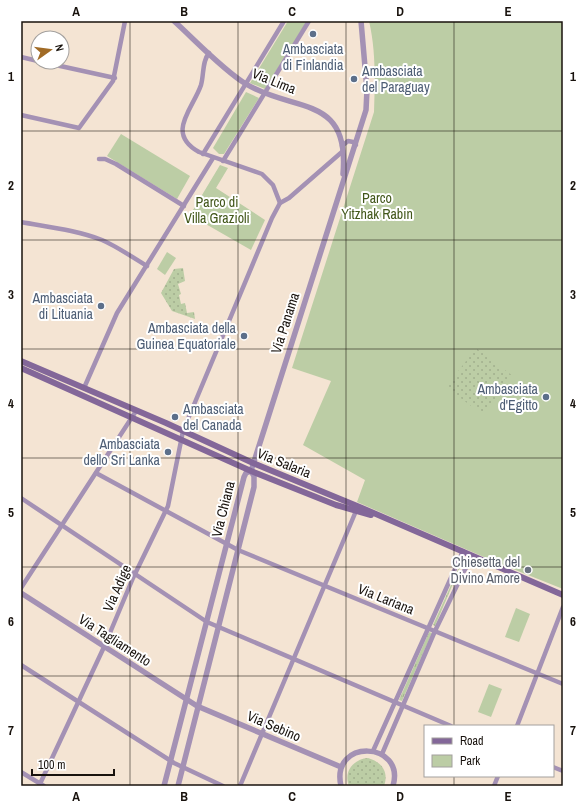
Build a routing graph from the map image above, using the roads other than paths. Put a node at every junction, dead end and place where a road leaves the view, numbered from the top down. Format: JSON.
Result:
{"nodes":[{"id":1,"x":125,"y":21,"type":"edge"},
{"id":2,"x":174,"y":21,"type":"edge"},
{"id":3,"x":284,"y":21,"type":"edge"},
{"id":4,"x":309,"y":21,"type":"edge"},
{"id":5,"x":361,"y":21,"type":"edge"},
{"id":6,"x":209,"y":53,"type":"junction"},
{"id":7,"x":70,"y":68,"type":"edge"},
{"id":8,"x":115,"y":78,"type":"junction"},
{"id":9,"x":246,"y":84,"type":"junction"},
{"id":10,"x":265,"y":94,"type":"junction"},
{"id":11,"x":21,"y":115,"type":"edge"},
{"id":12,"x":354,"y":145,"type":"junction"},
{"id":13,"x":342,"y":149,"type":"junction"},
{"id":14,"x":203,"y":154,"type":"junction"},
{"id":15,"x":213,"y":158,"type":"junction"},
{"id":16,"x":99,"y":159,"type":"dead end"},
{"id":17,"x":223,"y":161,"type":"junction"},
{"id":18,"x":343,"y":182,"type":"junction"},
{"id":19,"x":280,"y":203,"type":"junction"},
{"id":20,"x":184,"y":206,"type":"junction"},
{"id":21,"x":21,"y":222,"type":"edge"},
{"id":22,"x":147,"y":266,"type":"junction"},
{"id":23,"x":21,"y":361,"type":"edge"},
{"id":24,"x":21,"y":368,"type":"edge"},
{"id":25,"x":84,"y":388,"type":"junction"},
{"id":26,"x":136,"y":411,"type":"junction"},
{"id":27,"x":132,"y":417,"type":"junction"},
{"id":28,"x":183,"y":431,"type":"junction"},
{"id":29,"x":180,"y":438,"type":"junction"},
{"id":30,"x":253,"y":463,"type":"junction"},
{"id":31,"x":251,"y":471,"type":"junction"},
{"id":32,"x":96,"y":473,"type":"junction"},
{"id":33,"x":266,"y":476,"type":"junction"},
{"id":34,"x":254,"y":488,"type":"junction"},
{"id":35,"x":21,"y":498,"type":"edge"},
{"id":36,"x":166,"y":511,"type":"junction"},
{"id":37,"x":356,"y":512,"type":"junction"},
{"id":38,"x":378,"y":516,"type":"junction"},
{"id":39,"x":62,"y":525,"type":"junction"},
{"id":40,"x":227,"y":545,"type":"junction"},
{"id":41,"x":238,"y":550,"type":"junction"},
{"id":42,"x":463,"y":551,"type":"junction"},
{"id":43,"x":480,"y":559,"type":"junction"},
{"id":44,"x":135,"y":573,"type":"junction"},
{"id":45,"x":325,"y":587,"type":"junction"},
{"id":46,"x":21,"y":588,"type":"edge"},
{"id":47,"x":21,"y":593,"type":"edge"},
{"id":48,"x":563,"y":595,"type":"edge"},
{"id":49,"x":563,"y":607,"type":"edge"},
{"id":50,"x":207,"y":622,"type":"junction"},
{"id":51,"x":218,"y":627,"type":"junction"},
{"id":52,"x":429,"y":629,"type":"junction"},
{"id":53,"x":435,"y":631,"type":"junction"},
{"id":54,"x":104,"y":647,"type":"junction"},
{"id":55,"x":294,"y":660,"type":"junction"},
{"id":56,"x":21,"y":665,"type":"edge"},
{"id":57,"x":537,"y":674,"type":"junction"},
{"id":58,"x":563,"y":684,"type":"edge"},
{"id":59,"x":187,"y":700,"type":"junction"},
{"id":60,"x":77,"y":702,"type":"junction"},
{"id":61,"x":395,"y":703,"type":"junction"},
{"id":62,"x":197,"y":706,"type":"junction"},
{"id":63,"x":402,"y":706,"type":"junction"},
{"id":64,"x":450,"y":725,"type":"edge"},
{"id":65,"x":517,"y":725,"type":"edge"},
{"id":66,"x":261,"y":734,"type":"junction"},
{"id":67,"x":373,"y":751,"type":"junction"},
{"id":68,"x":382,"y":754,"type":"junction"},
{"id":69,"x":171,"y":761,"type":"junction"},
{"id":70,"x":341,"y":767,"type":"junction"},
{"id":71,"x":182,"y":768,"type":"junction"},
{"id":72,"x":21,"y":772,"type":"edge"},
{"id":73,"x":41,"y":785,"type":"edge"},
{"id":74,"x":164,"y":786,"type":"edge"},
{"id":75,"x":178,"y":786,"type":"edge"},
{"id":76,"x":223,"y":786,"type":"edge"},
{"id":77,"x":240,"y":786,"type":"edge"},
{"id":78,"x":341,"y":786,"type":"edge"},
{"id":79,"x":393,"y":786,"type":"edge"}],
"edges":[{"from":1,"to":8,"type":"street"},
{"from":2,"to":6,"type":"street","name":"Via Lima"},
{"from":3,"to":9,"type":"street"},
{"from":4,"to":10,"type":"street"},
{"from":5,"to":12,"type":"street"},
{"from":6,"to":9,"type":"street","name":"Via Lima"},
{"from":6,"to":14,"type":"street"},
{"from":7,"to":8,"type":"street"},
{"from":8,"to":11,"type":"street"},
{"from":9,"to":10,"type":"street","name":"Via Lima"},
{"from":9,"to":14,"type":"street"},
{"from":10,"to":13,"type":"street","name":"Via Lima"},
{"from":10,"to":17,"type":"street"},
{"from":12,"to":13,"type":"street"},
{"from":12,"to":13,"type":"street"},
{"from":12,"to":18,"type":"street","name":"Via Panama"},
{"from":13,"to":18,"type":"street"},
{"from":13,"to":19,"type":"street"},
{"from":14,"to":15,"type":"street"},
{"from":15,"to":17,"type":"street"},
{"from":15,"to":20,"type":"street"},
{"from":16,"to":20,"type":"street"},
{"from":17,"to":19,"type":"street"},
{"from":18,"to":30,"type":"street","name":"Via Panama"},
{"from":19,"to":28,"type":"street"},
{"from":20,"to":22,"type":"street"},
{"from":21,"to":22,"type":"street"},
{"from":22,"to":25,"type":"street"},
{"from":23,"to":25,"type":"main road","name":"Via Salaria"},
{"from":24,"to":27,"type":"main road","name":"Via Salaria"},
{"from":25,"to":26,"type":"main road","name":"Via Salaria"},
{"from":26,"to":27,"type":"street"},
{"from":26,"to":28,"type":"main road","name":"Via Salaria"},
{"from":27,"to":29,"type":"main road","name":"Via Salaria"},
{"from":27,"to":32,"type":"street"},
{"from":28,"to":29,"type":"street"},
{"from":28,"to":30,"type":"main road","name":"Via Salaria"},
{"from":29,"to":31,"type":"main road","name":"Via Salaria"},
{"from":29,"to":36,"type":"street","name":"Via Adige"},
{"from":30,"to":31,"type":"street","name":"Via Panama"},
{"from":30,"to":38,"type":"main road","name":"Via Salaria"},
{"from":31,"to":33,"type":"main road","name":"Via Salaria"},
{"from":31,"to":34,"type":"street","name":"Via Chiana"},
{"from":31,"to":40,"type":"street","name":"Via Chiana"},
{"from":32,"to":36,"type":"street","name":"Via Lariana"},
{"from":32,"to":39,"type":"street"},
{"from":33,"to":34,"type":"street"},
{"from":33,"to":37,"type":"main road","name":"Via Salaria"},
{"from":34,"to":41,"type":"street","name":"Via Chiana"},
{"from":35,"to":39,"type":"street"},
{"from":36,"to":40,"type":"street","name":"Via Lariana"},
{"from":36,"to":44,"type":"street","name":"Via Adige"},
{"from":37,"to":38,"type":"main road","name":"Via Salaria"},
{"from":37,"to":45,"type":"street"},
{"from":38,"to":42,"type":"main road","name":"Via Salaria"},
{"from":39,"to":44,"type":"street"},
{"from":39,"to":46,"type":"street"},
{"from":40,"to":41,"type":"street","name":"Via Lariana"},
{"from":40,"to":50,"type":"street","name":"Via Chiana"},
{"from":41,"to":45,"type":"street","name":"Via Lariana"},
{"from":41,"to":51,"type":"street","name":"Via Chiana"},
{"from":42,"to":43,"type":"main road","name":"Via Salaria"},
{"from":42,"to":52,"type":"street"},
{"from":43,"to":48,"type":"main road","name":"Via Salaria"},
{"from":43,"to":53,"type":"street"},
{"from":44,"to":50,"type":"street"},
{"from":44,"to":54,"type":"street","name":"Via Adige"},
{"from":45,"to":52,"type":"street","name":"Via Lariana"},
{"from":45,"to":55,"type":"street"},
{"from":47,"to":54,"type":"street","name":"Via Tagliamento"},
{"from":49,"to":57,"type":"street"},
{"from":50,"to":51,"type":"street"},
{"from":50,"to":59,"type":"street","name":"Via Chiana"},
{"from":51,"to":55,"type":"street"},
{"from":51,"to":62,"type":"street","name":"Via Chiana"},
{"from":52,"to":53,"type":"street","name":"Via Lariana"},
{"from":52,"to":61,"type":"street"},
{"from":53,"to":57,"type":"street","name":"Via Lariana"},
{"from":53,"to":63,"type":"street"},
{"from":54,"to":59,"type":"street","name":"Via Tagliamento"},
{"from":54,"to":60,"type":"street","name":"Via Adige"},
{"from":55,"to":61,"type":"street"},
{"from":55,"to":66,"type":"street"},
{"from":56,"to":60,"type":"street"},
{"from":57,"to":58,"type":"street","name":"Via Lariana"},
{"from":57,"to":65,"type":"street"},
{"from":59,"to":62,"type":"street","name":"Via Tagliamento"},
{"from":59,"to":69,"type":"street","name":"Via Chiana"},
{"from":60,"to":69,"type":"street"},
{"from":60,"to":73,"type":"street","name":"Via Adige"},
{"from":61,"to":63,"type":"street"},
{"from":61,"to":67,"type":"street"},
{"from":62,"to":66,"type":"street","name":"Via Sebino"},
{"from":62,"to":71,"type":"street","name":"Via Chiana"},
{"from":63,"to":64,"type":"street"},
{"from":63,"to":68,"type":"street"},
{"from":66,"to":70,"type":"street","name":"Via Sebino"},
{"from":66,"to":77,"type":"street"},
{"from":67,"to":68,"type":"street"},
{"from":67,"to":70,"type":"street"},
{"from":68,"to":79,"type":"street"},
{"from":69,"to":71,"type":"street"},
{"from":69,"to":74,"type":"street","name":"Via Chiana"},
{"from":70,"to":78,"type":"street"},
{"from":71,"to":75,"type":"street","name":"Via Chiana"},
{"from":71,"to":76,"type":"street"},
{"from":72,"to":73,"type":"street"}]}
